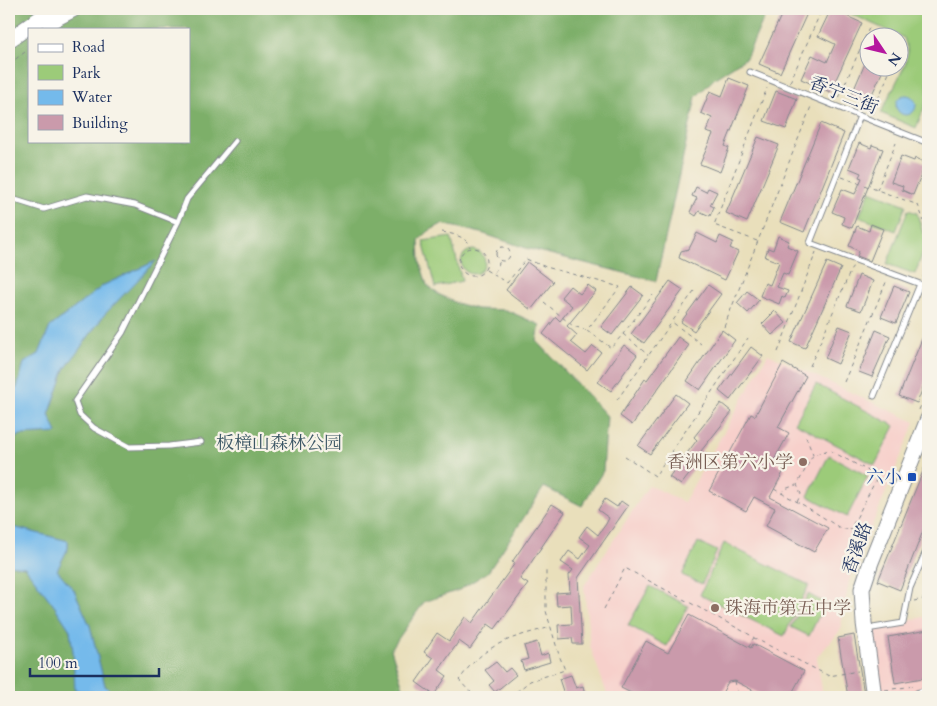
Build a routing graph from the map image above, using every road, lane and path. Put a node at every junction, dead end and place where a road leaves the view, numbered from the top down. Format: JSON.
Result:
{"nodes":[{"id":1,"x":57,"y":9,"type":"edge"},
{"id":2,"x":74,"y":9,"type":"edge"},
{"id":3,"x":822,"y":9,"type":"edge"},
{"id":4,"x":41,"y":28,"type":"edge"},
{"id":5,"x":28,"y":37,"type":"edge"},
{"id":6,"x":9,"y":40,"type":"edge"},
{"id":7,"x":28,"y":50,"type":"edge"},
{"id":8,"x":860,"y":51,"type":"edge"},
{"id":9,"x":9,"y":52,"type":"edge"},
{"id":10,"x":9,"y":64,"type":"edge"},
{"id":11,"x":750,"y":72,"type":"dead end"},
{"id":12,"x":887,"y":78,"type":"edge"},
{"id":13,"x":770,"y":80,"type":"junction"},
{"id":14,"x":788,"y":87,"type":"junction"},
{"id":15,"x":814,"y":97,"type":"junction"},
{"id":16,"x":836,"y":106,"type":"junction"},
{"id":17,"x":860,"y":116,"type":"junction"},
{"id":18,"x":869,"y":119,"type":"junction"},
{"id":19,"x":235,"y":141,"type":"dead end"},
{"id":20,"x":896,"y":142,"type":"dead end"},
{"id":21,"x":928,"y":143,"type":"edge"},
{"id":22,"x":837,"y":176,"type":"junction"},
{"id":23,"x":877,"y":190,"type":"junction"},
{"id":24,"x":9,"y":198,"type":"edge"},
{"id":25,"x":178,"y":222,"type":"junction"},
{"id":26,"x":442,"y":232,"type":"dead end"},
{"id":27,"x":928,"y":232,"type":"edge"},
{"id":28,"x":758,"y":241,"type":"junction"},
{"id":29,"x":818,"y":246,"type":"junction"},
{"id":30,"x":470,"y":248,"type":"junction"},
{"id":31,"x":500,"y":260,"type":"junction"},
{"id":32,"x":855,"y":260,"type":"junction"},
{"id":33,"x":928,"y":264,"type":"edge"},
{"id":34,"x":486,"y":270,"type":"junction"},
{"id":35,"x":890,"y":273,"type":"junction"},
{"id":36,"x":493,"y":275,"type":"junction"},
{"id":37,"x":920,"y":284,"type":"junction"},
{"id":38,"x":694,"y":292,"type":"dead end"},
{"id":39,"x":652,"y":295,"type":"dead end"},
{"id":40,"x":544,"y":302,"type":"dead end"},
{"id":41,"x":672,"y":322,"type":"junction"},
{"id":42,"x":724,"y":327,"type":"dead end"},
{"id":43,"x":587,"y":330,"type":"junction"},
{"id":44,"x":623,"y":334,"type":"junction"},
{"id":45,"x":748,"y":338,"type":"dead end"},
{"id":46,"x":701,"y":344,"type":"dead end"},
{"id":47,"x":778,"y":352,"type":"dead end"},
{"id":48,"x":648,"y":355,"type":"junction"},
{"id":49,"x":810,"y":366,"type":"dead end"},
{"id":50,"x":844,"y":382,"type":"dead end"},
{"id":51,"x":874,"y":396,"type":"dead end"},
{"id":52,"x":617,"y":400,"type":"dead end"},
{"id":53,"x":928,"y":419,"type":"edge"},
{"id":54,"x":806,"y":437,"type":"dead end"},
{"id":55,"x":201,"y":442,"type":"dead end"},
{"id":56,"x":625,"y":456,"type":"dead end"},
{"id":57,"x":813,"y":456,"type":"junction"},
{"id":58,"x":797,"y":484,"type":"junction"},
{"id":59,"x":774,"y":489,"type":"dead end"},
{"id":60,"x":782,"y":494,"type":"junction"},
{"id":61,"x":797,"y":502,"type":"junction"},
{"id":62,"x":850,"y":530,"type":"junction"},
{"id":63,"x":880,"y":540,"type":"junction"},
{"id":64,"x":928,"y":547,"type":"edge"},
{"id":65,"x":546,"y":571,"type":"dead end"},
{"id":66,"x":928,"y":598,"type":"edge"},
{"id":67,"x":907,"y":602,"type":"junction"},
{"id":68,"x":604,"y":608,"type":"dead end"},
{"id":69,"x":551,"y":627,"type":"junction"},
{"id":70,"x":865,"y":629,"type":"junction"},
{"id":71,"x":754,"y":637,"type":"junction"},
{"id":72,"x":749,"y":647,"type":"dead end"},
{"id":73,"x":864,"y":670,"type":"dead end"},
{"id":74,"x":735,"y":681,"type":"dead end"},
{"id":75,"x":922,"y":693,"type":"edge"},
{"id":76,"x":878,"y":694,"type":"edge"},
{"id":77,"x":480,"y":697,"type":"edge"},
{"id":78,"x":510,"y":697,"type":"edge"},
{"id":79,"x":738,"y":697,"type":"edge"}],
"edges":[{"from":1,"to":6,"type":"street"},
{"from":2,"to":4,"type":"street"},
{"from":3,"to":14,"type":"path"},
{"from":5,"to":9,"type":"street"},
{"from":7,"to":10,"type":"path"},
{"from":8,"to":16,"type":"path"},
{"from":11,"to":13,"type":"lane","name":"香宁三街"},
{"from":12,"to":18,"type":"path"},
{"from":13,"to":14,"type":"lane","name":"香宁三街"},
{"from":13,"to":28,"type":"path"},
{"from":14,"to":15,"type":"lane","name":"香宁三街"},
{"from":15,"to":16,"type":"lane","name":"香宁三街"},
{"from":15,"to":28,"type":"path"},
{"from":16,"to":17,"type":"lane","name":"香宁三街"},
{"from":17,"to":18,"type":"lane","name":"香宁三街"},
{"from":17,"to":22,"type":"lane"},
{"from":18,"to":21,"type":"lane","name":"香宁三街"},
{"from":19,"to":25,"type":"lane"},
{"from":20,"to":23,"type":"path"},
{"from":22,"to":23,"type":"path"},
{"from":22,"to":29,"type":"lane"},
{"from":23,"to":27,"type":"path"},
{"from":24,"to":25,"type":"lane"},
{"from":25,"to":55,"type":"lane"},
{"from":26,"to":30,"type":"path"},
{"from":28,"to":42,"type":"path"},
{"from":29,"to":32,"type":"lane"},
{"from":29,"to":47,"type":"path"},
{"from":30,"to":34,"type":"path"},
{"from":30,"to":34,"type":"path"},
{"from":31,"to":31,"type":"path"},
{"from":31,"to":36,"type":"path"},
{"from":32,"to":35,"type":"lane"},
{"from":32,"to":49,"type":"path"},
{"from":33,"to":37,"type":"path"},
{"from":34,"to":36,"type":"path"},
{"from":35,"to":37,"type":"lane"},
{"from":35,"to":50,"type":"path"},
{"from":36,"to":43,"type":"path"},
{"from":37,"to":51,"type":"lane"},
{"from":38,"to":41,"type":"path"},
{"from":39,"to":44,"type":"path"},
{"from":40,"to":43,"type":"path"},
{"from":41,"to":46,"type":"path"},
{"from":41,"to":48,"type":"path"},
{"from":43,"to":44,"type":"path"},
{"from":44,"to":48,"type":"path"},
{"from":45,"to":56,"type":"path"},
{"from":48,"to":52,"type":"path"},
{"from":53,"to":63,"type":"street","name":"香溪路"},
{"from":54,"to":57,"type":"path"},
{"from":57,"to":58,"type":"path"},
{"from":57,"to":62,"type":"path"},
{"from":58,"to":60,"type":"path"},
{"from":58,"to":61,"type":"path"},
{"from":59,"to":60,"type":"path"},
{"from":60,"to":61,"type":"path"},
{"from":61,"to":62,"type":"path"},
{"from":62,"to":63,"type":"path"},
{"from":63,"to":70,"type":"street","name":"香溪路"},
{"from":64,"to":67,"type":"lane"},
{"from":65,"to":69,"type":"path"},
{"from":66,"to":67,"type":"path"},
{"from":67,"to":70,"type":"lane"},
{"from":68,"to":71,"type":"path"},
{"from":69,"to":77,"type":"path"},
{"from":69,"to":78,"type":"path"},
{"from":70,"to":76,"type":"street","name":"香溪路"},
{"from":71,"to":72,"type":"path"},
{"from":71,"to":73,"type":"path"},
{"from":74,"to":79,"type":"path"},
{"from":75,"to":76,"type":"path"}]}
